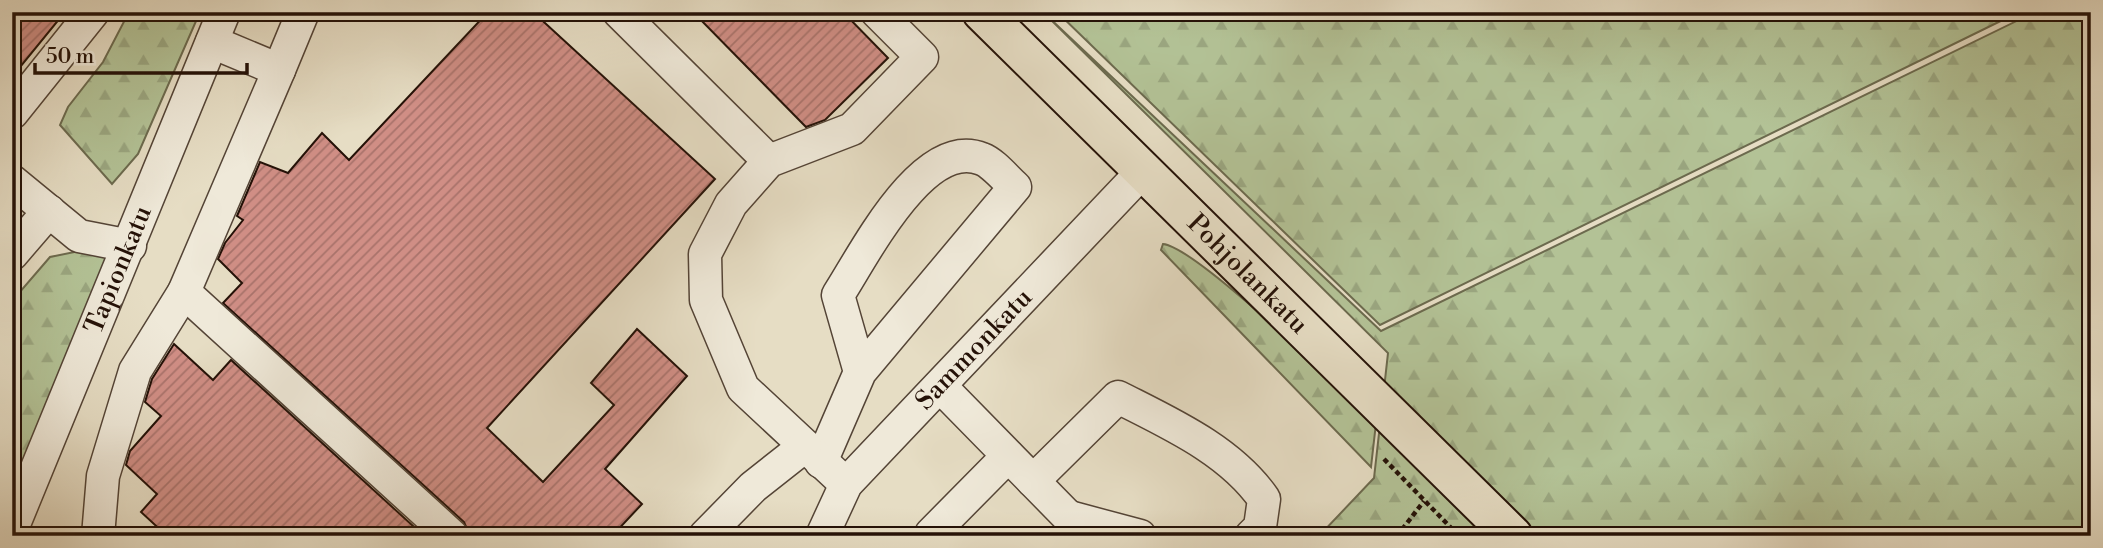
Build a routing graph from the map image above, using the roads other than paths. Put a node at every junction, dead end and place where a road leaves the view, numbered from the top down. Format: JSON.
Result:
{"nodes":[{"id":1,"x":93,"y":12,"type":"edge"},
{"id":2,"x":224,"y":12,"type":"edge"},
{"id":3,"x":303,"y":12,"type":"edge"},
{"id":4,"x":619,"y":12,"type":"edge"},
{"id":5,"x":877,"y":12,"type":"edge"},
{"id":6,"x":982,"y":12,"type":"edge"},
{"id":7,"x":212,"y":42,"type":"junction"},
{"id":8,"x":279,"y":70,"type":"junction"},
{"id":9,"x":12,"y":113,"type":"edge"},
{"id":10,"x":769,"y":161,"type":"junction"},
{"id":11,"x":1142,"y":172,"type":"junction"},
{"id":12,"x":12,"y":181,"type":"edge"},
{"id":13,"x":49,"y":211,"type":"junction"},
{"id":14,"x":130,"y":246,"type":"junction"},
{"id":15,"x":12,"y":254,"type":"edge"},
{"id":16,"x":184,"y":292,"type":"junction"},
{"id":17,"x":860,"y":372,"type":"junction"},
{"id":18,"x":940,"y":386,"type":"junction"},
{"id":19,"x":813,"y":454,"type":"junction"},
{"id":20,"x":1008,"y":456,"type":"junction"},
{"id":21,"x":1033,"y":481,"type":"junction"},
{"id":22,"x":846,"y":484,"type":"junction"},
{"id":23,"x":1078,"y":526,"type":"edge"},
{"id":24,"x":12,"y":529,"type":"edge"},
{"id":25,"x":930,"y":535,"type":"edge"},
{"id":26,"x":98,"y":536,"type":"edge"},
{"id":27,"x":452,"y":536,"type":"edge"},
{"id":28,"x":705,"y":536,"type":"edge"},
{"id":29,"x":822,"y":536,"type":"edge"},
{"id":30,"x":1140,"y":536,"type":"edge"},
{"id":31,"x":1251,"y":536,"type":"edge"},
{"id":32,"x":1513,"y":536,"type":"edge"}],
"edges":[{"from":1,"to":9,"type":"street"},
{"from":2,"to":7,"type":"street","name":"Tapionkatu"},
{"from":3,"to":8,"type":"street"},
{"from":4,"to":10,"type":"street"},
{"from":5,"to":10,"type":"street"},
{"from":6,"to":11,"type":"main road","name":"Pohjolankatu"},
{"from":7,"to":8,"type":"street"},
{"from":7,"to":14,"type":"street","name":"Tapionkatu"},
{"from":8,"to":16,"type":"street"},
{"from":10,"to":19,"type":"street"},
{"from":11,"to":18,"type":"street","name":"Sammonkatu"},
{"from":11,"to":32,"type":"main road","name":"Pohjolankatu"},
{"from":12,"to":13,"type":"street"},
{"from":13,"to":14,"type":"street"},
{"from":13,"to":15,"type":"street"},
{"from":14,"to":24,"type":"street","name":"Tapionkatu"},
{"from":16,"to":26,"type":"street"},
{"from":16,"to":27,"type":"street"},
{"from":17,"to":17,"type":"street"},
{"from":17,"to":19,"type":"street"},
{"from":18,"to":20,"type":"street"},
{"from":18,"to":22,"type":"street","name":"Sammonkatu"},
{"from":19,"to":22,"type":"street"},
{"from":19,"to":28,"type":"street"},
{"from":20,"to":21,"type":"street"},
{"from":20,"to":25,"type":"street"},
{"from":21,"to":23,"type":"street"},
{"from":21,"to":31,"type":"street"},
{"from":22,"to":29,"type":"street","name":"Sammonkatu"},
{"from":23,"to":30,"type":"street"}]}
